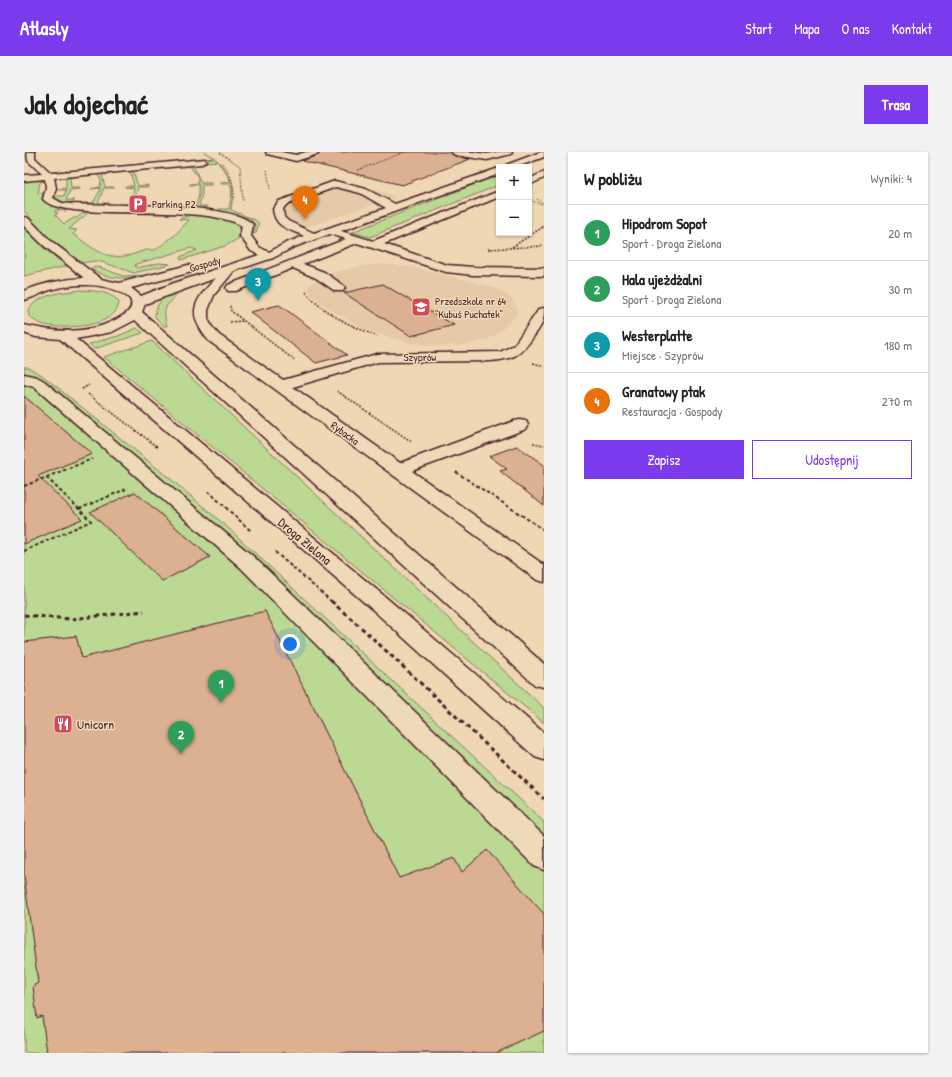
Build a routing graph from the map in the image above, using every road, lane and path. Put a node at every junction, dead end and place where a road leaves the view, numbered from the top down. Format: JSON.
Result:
{"nodes":[{"id":1,"x":31,"y":152,"type":"edge"},
{"id":2,"x":218,"y":152,"type":"edge"},
{"id":3,"x":270,"y":152,"type":"edge"},
{"id":4,"x":315,"y":152,"type":"edge"},
{"id":5,"x":404,"y":152,"type":"edge"},
{"id":6,"x":455,"y":152,"type":"edge"},
{"id":7,"x":508,"y":152,"type":"edge"},
{"id":8,"x":536,"y":152,"type":"edge"},
{"id":9,"x":544,"y":154,"type":"edge"},
{"id":10,"x":218,"y":159,"type":"dead end"},
{"id":11,"x":202,"y":161,"type":"dead end"},
{"id":12,"x":519,"y":164,"type":"edge"},
{"id":13,"x":356,"y":170,"type":"dead end"},
{"id":14,"x":496,"y":172,"type":"edge"},
{"id":15,"x":532,"y":172,"type":"edge"},
{"id":16,"x":544,"y":175,"type":"edge"},
{"id":17,"x":48,"y":176,"type":"junction"},
{"id":18,"x":24,"y":178,"type":"edge"},
{"id":19,"x":532,"y":181,"type":"edge"},
{"id":20,"x":496,"y":195,"type":"edge"},
{"id":21,"x":234,"y":200,"type":"dead end"},
{"id":22,"x":243,"y":202,"type":"dead end"},
{"id":23,"x":532,"y":202,"type":"edge"},
{"id":24,"x":544,"y":205,"type":"edge"},
{"id":25,"x":394,"y":208,"type":"junction"},
{"id":26,"x":24,"y":220,"type":"edge"},
{"id":27,"x":544,"y":226,"type":"edge"},
{"id":28,"x":331,"y":231,"type":"junction"},
{"id":29,"x":315,"y":236,"type":"junction"},
{"id":30,"x":357,"y":240,"type":"junction"},
{"id":31,"x":290,"y":245,"type":"junction"},
{"id":32,"x":373,"y":245,"type":"junction"},
{"id":33,"x":512,"y":248,"type":"dead end"},
{"id":34,"x":254,"y":249,"type":"junction"},
{"id":35,"x":240,"y":253,"type":"dead end"},
{"id":36,"x":269,"y":256,"type":"junction"},
{"id":37,"x":292,"y":264,"type":"junction"},
{"id":38,"x":197,"y":266,"type":"dead end"},
{"id":39,"x":230,"y":269,"type":"junction"},
{"id":40,"x":528,"y":272,"type":"junction"},
{"id":41,"x":544,"y":272,"type":"edge"},
{"id":42,"x":320,"y":275,"type":"junction"},
{"id":43,"x":544,"y":282,"type":"edge"},
{"id":44,"x":98,"y":283,"type":"junction"},
{"id":45,"x":120,"y":287,"type":"junction"},
{"id":46,"x":232,"y":288,"type":"dead end"},
{"id":47,"x":339,"y":288,"type":"dead end"},
{"id":48,"x":24,"y":296,"type":"edge"},
{"id":49,"x":136,"y":307,"type":"junction"},
{"id":50,"x":544,"y":312,"type":"edge"},
{"id":51,"x":24,"y":330,"type":"edge"},
{"id":52,"x":63,"y":335,"type":"junction"},
{"id":53,"x":400,"y":357,"type":"junction"},
{"id":54,"x":24,"y":379,"type":"edge"},
{"id":55,"x":280,"y":386,"type":"junction"},
{"id":56,"x":520,"y":425,"type":"dead end"},
{"id":57,"x":115,"y":450,"type":"junction"},
{"id":58,"x":398,"y":470,"type":"junction"},
{"id":59,"x":46,"y":477,"type":"junction"},
{"id":60,"x":150,"y":479,"type":"junction"},
{"id":61,"x":24,"y":486,"type":"edge"},
{"id":62,"x":79,"y":509,"type":"junction"},
{"id":63,"x":24,"y":551,"type":"edge"},
{"id":64,"x":544,"y":575,"type":"edge"},
{"id":65,"x":144,"y":611,"type":"dead end"},
{"id":66,"x":24,"y":615,"type":"edge"},
{"id":67,"x":544,"y":678,"type":"edge"},
{"id":68,"x":544,"y":749,"type":"edge"},
{"id":69,"x":544,"y":856,"type":"edge"}],
"edges":[{"from":1,"to":17,"type":"street"},
{"from":2,"to":22,"type":"path"},
{"from":3,"to":4,"type":"street"},
{"from":5,"to":13,"type":"path"},
{"from":6,"to":7,"type":"street"},
{"from":8,"to":9,"type":"street"},
{"from":9,"to":12,"type":"street"},
{"from":10,"to":21,"type":"path"},
{"from":11,"to":17,"type":"street"},
{"from":14,"to":25,"type":"street","name":"Gospody"},
{"from":15,"to":16,"type":"street"},
{"from":16,"to":19,"type":"street"},
{"from":17,"to":18,"type":"street"},
{"from":17,"to":34,"type":"street"},
{"from":20,"to":32,"type":"street"},
{"from":23,"to":24,"type":"path"},
{"from":25,"to":28,"type":"street","name":"Gospody"},
{"from":25,"to":29,"type":"street"},
{"from":26,"to":44,"type":"street"},
{"from":27,"to":33,"type":"path"},
{"from":28,"to":29,"type":"street","name":"Gospody"},
{"from":28,"to":30,"type":"street"},
{"from":29,"to":31,"type":"street","name":"Gospody"},
{"from":30,"to":32,"type":"street"},
{"from":30,"to":37,"type":"street"},
{"from":31,"to":34,"type":"street","name":"Gospody"},
{"from":31,"to":36,"type":"street","name":"Gospody"},
{"from":32,"to":40,"type":"street"},
{"from":34,"to":35,"type":"street","name":"Gospody"},
{"from":34,"to":36,"type":"street"},
{"from":36,"to":39,"type":"street","name":"Gospody"},
{"from":37,"to":42,"type":"street"},
{"from":37,"to":46,"type":"street"},
{"from":38,"to":45,"type":"street","name":"Gospody"},
{"from":39,"to":49,"type":"street","name":"Gospody"},
{"from":39,"to":55,"type":"street","name":"Rybacka"},
{"from":40,"to":41,"type":"street"},
{"from":40,"to":43,"type":"street"},
{"from":42,"to":47,"type":"street"},
{"from":42,"to":53,"type":"path"},
{"from":44,"to":45,"type":"street"},
{"from":44,"to":48,"type":"street"},
{"from":45,"to":49,"type":"street"},
{"from":49,"to":52,"type":"street","name":"Gospody"},
{"from":49,"to":67,"type":"street"},
{"from":50,"to":53,"type":"street","name":"Szyprów"},
{"from":51,"to":52,"type":"street","name":"Gospody"},
{"from":52,"to":68,"type":"street","name":"Droga Zielona"},
{"from":53,"to":55,"type":"street","name":"Szyprów"},
{"from":54,"to":57,"type":"street"},
{"from":55,"to":58,"type":"street","name":"Rybacka"},
{"from":56,"to":58,"type":"street"},
{"from":57,"to":59,"type":"path"},
{"from":57,"to":60,"type":"street"},
{"from":58,"to":64,"type":"street","name":"Rybacka"},
{"from":59,"to":61,"type":"path"},
{"from":59,"to":62,"type":"path"},
{"from":60,"to":62,"type":"path"},
{"from":60,"to":69,"type":"street"},
{"from":62,"to":63,"type":"path"},
{"from":65,"to":66,"type":"path"}]}
